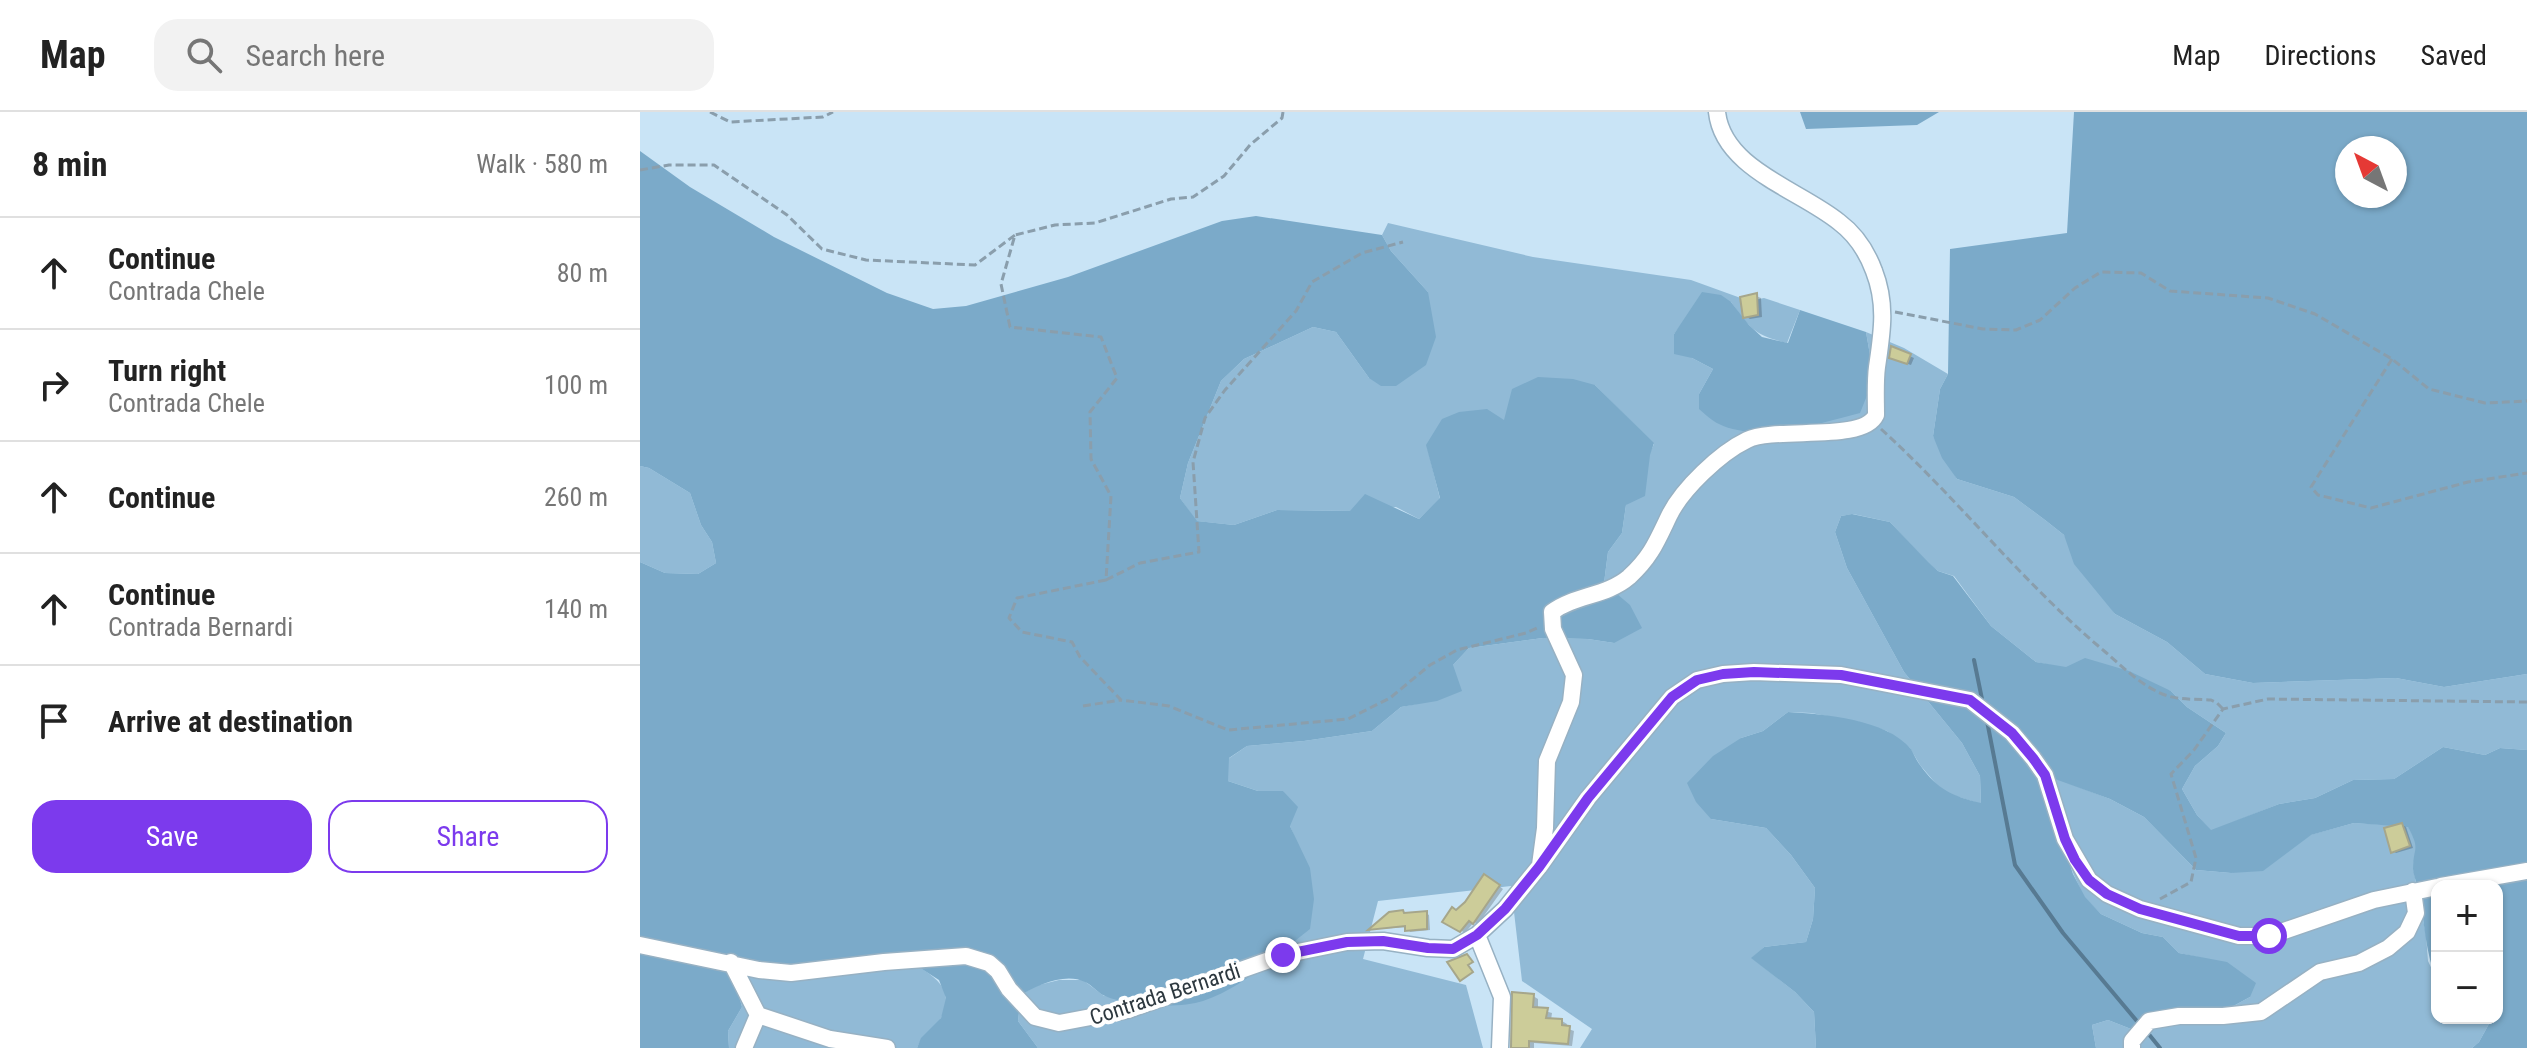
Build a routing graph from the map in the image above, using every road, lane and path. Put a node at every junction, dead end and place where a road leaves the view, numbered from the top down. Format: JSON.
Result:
{"nodes":[{"id":1,"x":710,"y":112,"type":"edge"},
{"id":2,"x":833,"y":112,"type":"edge"},
{"id":3,"x":1283,"y":112,"type":"edge"},
{"id":4,"x":1717,"y":112,"type":"edge"},
{"id":5,"x":640,"y":170,"type":"edge"},
{"id":6,"x":1015,"y":235,"type":"junction"},
{"id":7,"x":1403,"y":242,"type":"dead end"},
{"id":8,"x":1884,"y":310,"type":"junction"},
{"id":9,"x":2392,"y":359,"type":"junction"},
{"id":10,"x":2527,"y":401,"type":"edge"},
{"id":11,"x":1873,"y":422,"type":"junction"},
{"id":12,"x":2527,"y":473,"type":"edge"},
{"id":13,"x":1106,"y":580,"type":"junction"},
{"id":14,"x":1551,"y":621,"type":"junction"},
{"id":15,"x":1121,"y":700,"type":"junction"},
{"id":16,"x":2527,"y":702,"type":"edge"},
{"id":17,"x":1083,"y":706,"type":"dead end"},
{"id":18,"x":2223,"y":709,"type":"junction"},
{"id":19,"x":1539,"y":867,"type":"junction"},
{"id":20,"x":2527,"y":871,"type":"edge"},
{"id":21,"x":2474,"y":880,"type":"edge"},
{"id":22,"x":2431,"y":888,"type":"edge"},
{"id":23,"x":2413,"y":891,"type":"junction"},
{"id":24,"x":2140,"y":909,"type":"junction"},
{"id":25,"x":1477,"y":935,"type":"junction"},
{"id":26,"x":640,"y":945,"type":"edge"},
{"id":27,"x":731,"y":962,"type":"junction"},
{"id":28,"x":758,"y":1015,"type":"junction"},
{"id":29,"x":2135,"y":1042,"type":"edge"},
{"id":30,"x":744,"y":1048,"type":"edge"},
{"id":31,"x":887,"y":1048,"type":"edge"},
{"id":32,"x":1500,"y":1048,"type":"edge"}],
"edges":[{"from":1,"to":2,"type":"path"},
{"from":3,"to":6,"type":"path"},
{"from":4,"to":8,"type":"street"},
{"from":5,"to":6,"type":"path"},
{"from":6,"to":13,"type":"path"},
{"from":7,"to":13,"type":"path"},
{"from":8,"to":9,"type":"path"},
{"from":8,"to":11,"type":"street"},
{"from":9,"to":10,"type":"path"},
{"from":9,"to":12,"type":"path"},
{"from":11,"to":14,"type":"street"},
{"from":11,"to":18,"type":"path"},
{"from":13,"to":15,"type":"path"},
{"from":14,"to":15,"type":"path"},
{"from":14,"to":19,"type":"street"},
{"from":15,"to":17,"type":"path"},
{"from":16,"to":18,"type":"path"},
{"from":18,"to":24,"type":"path"},
{"from":19,"to":24,"type":"street","name":"Contrada Bernardi"},
{"from":19,"to":25,"type":"street","name":"Contrada Bernardi"},
{"from":20,"to":21,"type":"street"},
{"from":22,"to":23,"type":"street"},
{"from":23,"to":24,"type":"street"},
{"from":23,"to":29,"type":"street"},
{"from":25,"to":27,"type":"street","name":"Contrada Bernardi"},
{"from":25,"to":32,"type":"street"},
{"from":26,"to":27,"type":"street","name":"Contrada Bernardi"},
{"from":27,"to":28,"type":"street"},
{"from":28,"to":30,"type":"street"},
{"from":28,"to":31,"type":"street"}]}
